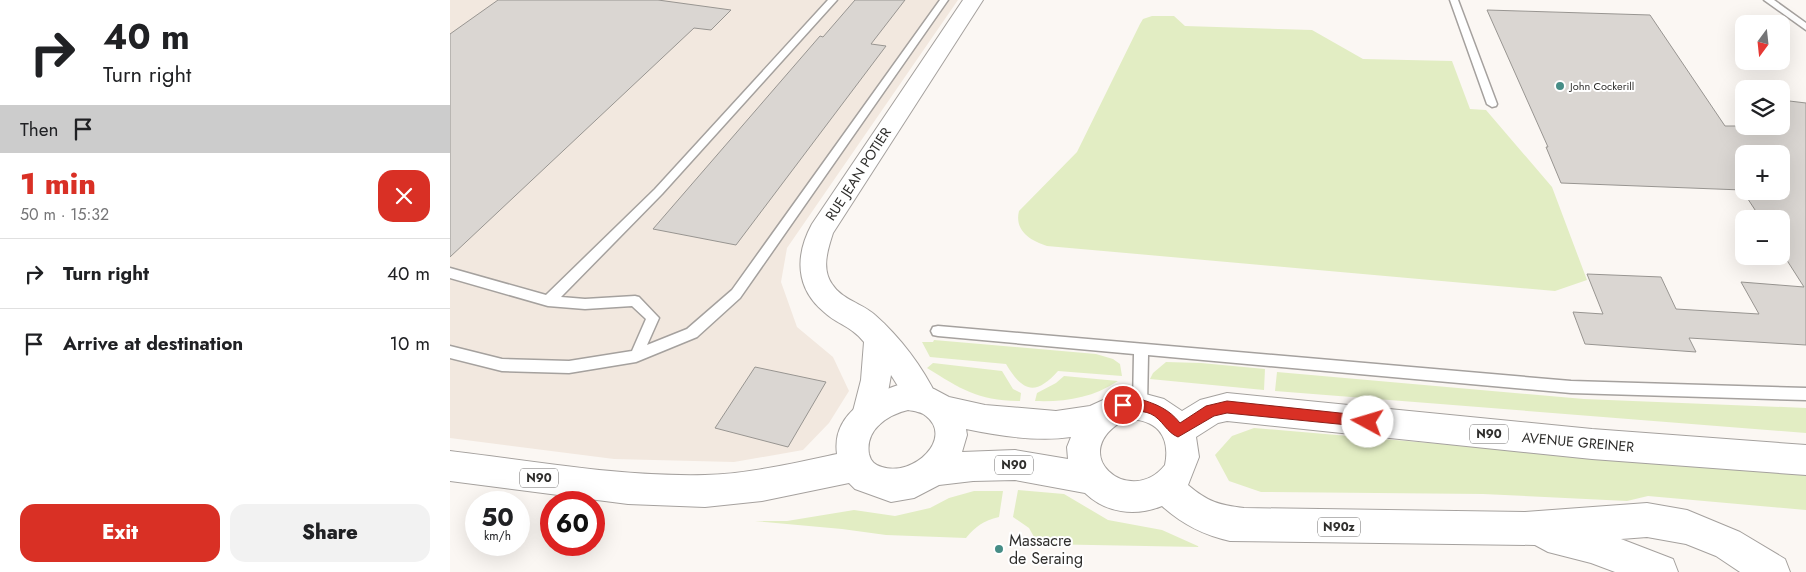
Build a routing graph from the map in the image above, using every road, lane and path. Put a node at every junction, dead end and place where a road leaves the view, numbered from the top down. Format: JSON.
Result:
{"nodes":[{"id":1,"x":833,"y":0,"type":"edge"},
{"id":2,"x":944,"y":0,"type":"edge"},
{"id":3,"x":973,"y":0,"type":"edge"},
{"id":4,"x":1454,"y":0,"type":"edge"},
{"id":5,"x":1768,"y":0,"type":"edge"},
{"id":6,"x":1806,"y":28,"type":"edge"},
{"id":7,"x":1492,"y":104,"type":"dead end"},
{"id":8,"x":450,"y":273,"type":"edge"},
{"id":9,"x":548,"y":301,"type":"junction"},
{"id":10,"x":938,"y":331,"type":"dead end"},
{"id":11,"x":879,"y":340,"type":"junction"},
{"id":12,"x":1141,"y":350,"type":"junction"},
{"id":13,"x":450,"y":352,"type":"edge"},
{"id":14,"x":636,"y":356,"type":"junction"},
{"id":15,"x":1806,"y":394,"type":"edge"},
{"id":16,"x":933,"y":403,"type":"junction"},
{"id":17,"x":1140,"y":405,"type":"junction"},
{"id":18,"x":868,"y":415,"type":"junction"},
{"id":19,"x":1095,"y":420,"type":"junction"},
{"id":20,"x":1178,"y":431,"type":"junction"},
{"id":21,"x":854,"y":454,"type":"junction"},
{"id":22,"x":1806,"y":460,"type":"edge"},
{"id":23,"x":450,"y":466,"type":"edge"},
{"id":24,"x":934,"y":470,"type":"junction"},
{"id":25,"x":1093,"y":479,"type":"junction"},
{"id":26,"x":1164,"y":487,"type":"junction"},
{"id":27,"x":1525,"y":529,"type":"junction"},
{"id":28,"x":1660,"y":572,"type":"edge"},
{"id":29,"x":1772,"y":572,"type":"edge"}],
"edges":[{"from":1,"to":9,"type":"lane"},
{"from":2,"to":14,"type":"lane"},
{"from":3,"to":11,"type":"main road","name":"RUE JEAN POTIER"},
{"from":4,"to":7,"type":"lane"},
{"from":5,"to":6,"type":"lane"},
{"from":8,"to":9,"type":"lane"},
{"from":9,"to":14,"type":"lane"},
{"from":10,"to":12,"type":"lane"},
{"from":11,"to":16,"type":"main road","name":"RUE JEAN POTIER"},
{"from":11,"to":18,"type":"main road"},
{"from":12,"to":15,"type":"lane"},
{"from":12,"to":17,"type":"lane"},
{"from":13,"to":14,"type":"lane"},
{"from":16,"to":18,"type":"main road"},
{"from":16,"to":19,"type":"main road"},
{"from":16,"to":24,"type":"main road"},
{"from":17,"to":19,"type":"main road"},
{"from":17,"to":20,"type":"main road"},
{"from":18,"to":21,"type":"main road"},
{"from":19,"to":25,"type":"main road"},
{"from":20,"to":22,"type":"main road","name":"AVENUE GREINER","number":"N90"},
{"from":20,"to":26,"type":"main road"},
{"from":21,"to":23,"type":"main road","number":"N90"},
{"from":21,"to":24,"type":"main road"},
{"from":24,"to":25,"type":"main road","number":"N90"},
{"from":25,"to":26,"type":"main road"},
{"from":26,"to":27,"type":"main road","number":"N90z"},
{"from":27,"to":28,"type":"main road","number":"N90z"},
{"from":27,"to":29,"type":"main road","number":"N90z"}]}
